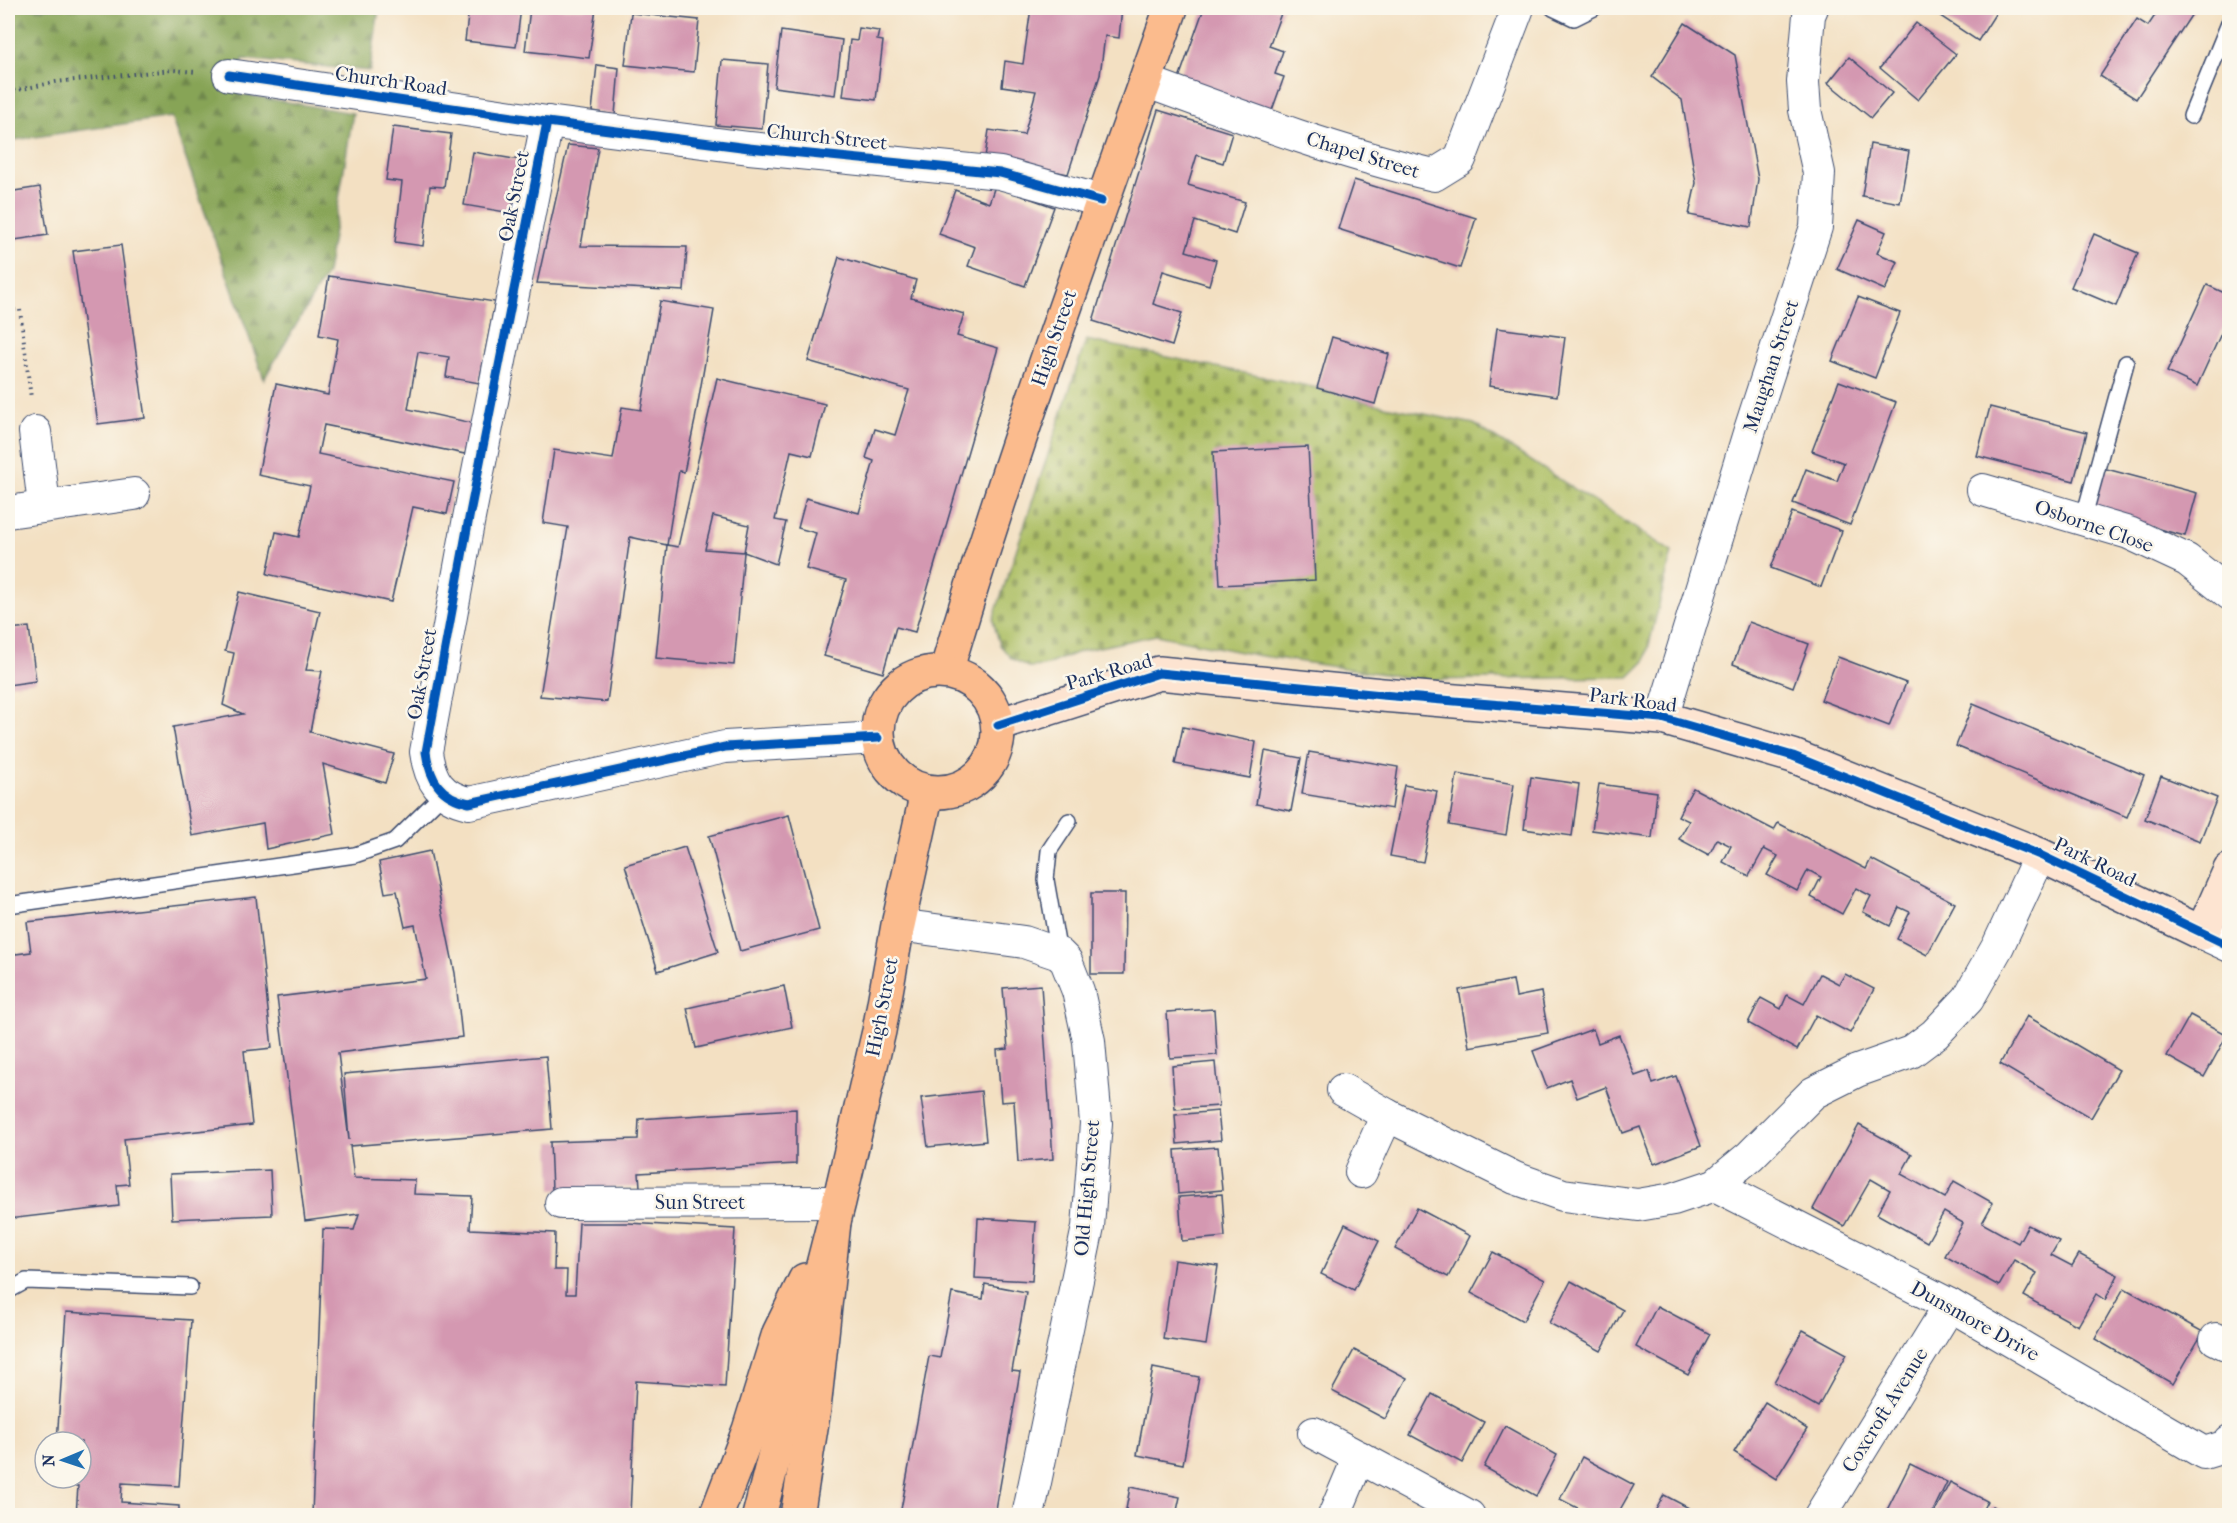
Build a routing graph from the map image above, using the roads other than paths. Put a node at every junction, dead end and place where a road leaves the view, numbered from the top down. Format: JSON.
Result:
{"nodes":[{"id":1,"x":1171,"y":8,"type":"edge"},
{"id":2,"x":1518,"y":8,"type":"edge"},
{"id":3,"x":1553,"y":8,"type":"edge"},
{"id":4,"x":1594,"y":8,"type":"edge"},
{"id":5,"x":1812,"y":8,"type":"edge"},
{"id":6,"x":2229,"y":21,"type":"edge"},
{"id":7,"x":229,"y":75,"type":"road end"},
{"id":8,"x":1145,"y":81,"type":"junction"},
{"id":9,"x":2192,"y":116,"type":"dead end"},
{"id":10,"x":547,"y":122,"type":"junction"},
{"id":11,"x":1101,"y":201,"type":"junction"},
{"id":12,"x":2126,"y":363,"type":"dead end"},
{"id":13,"x":35,"y":432,"type":"road end"},
{"id":14,"x":1983,"y":490,"type":"dead end"},
{"id":15,"x":134,"y":494,"type":"dead end"},
{"id":16,"x":44,"y":505,"type":"junction"},
{"id":17,"x":8,"y":512,"type":"edge"},
{"id":18,"x":2083,"y":520,"type":"junction"},
{"id":19,"x":2229,"y":594,"type":"edge"},
{"id":20,"x":946,"y":672,"type":"junction"},
{"id":21,"x":1662,"y":718,"type":"junction"},
{"id":22,"x":998,"y":725,"type":"junction"},
{"id":23,"x":878,"y":738,"type":"junction"},
{"id":24,"x":445,"y":792,"type":"junction"},
{"id":25,"x":927,"y":792,"type":"junction"},
{"id":26,"x":1069,"y":821,"type":"dead end"},
{"id":27,"x":2040,"y":855,"type":"junction"},
{"id":28,"x":2229,"y":870,"type":"edge"},
{"id":29,"x":8,"y":905,"type":"edge"},
{"id":30,"x":898,"y":925,"type":"junction"},
{"id":31,"x":2216,"y":940,"type":"edge"},
{"id":32,"x":1059,"y":954,"type":"junction"},
{"id":33,"x":1343,"y":1090,"type":"dead end"},
{"id":34,"x":1387,"y":1115,"type":"junction"},
{"id":35,"x":1361,"y":1172,"type":"dead end"},
{"id":36,"x":1715,"y":1185,"type":"junction"},
{"id":37,"x":561,"y":1203,"type":"dead end"},
{"id":38,"x":837,"y":1212,"type":"junction"},
{"id":39,"x":190,"y":1287,"type":"dead end"},
{"id":40,"x":8,"y":1291,"type":"edge"},
{"id":41,"x":1950,"y":1305,"type":"junction"},
{"id":42,"x":1314,"y":1433,"type":"dead end"},
{"id":43,"x":2229,"y":1441,"type":"edge"},
{"id":44,"x":1359,"y":1457,"type":"junction"},
{"id":45,"x":716,"y":1515,"type":"edge"},
{"id":46,"x":759,"y":1515,"type":"edge"},
{"id":47,"x":797,"y":1515,"type":"edge"},
{"id":48,"x":1028,"y":1515,"type":"edge"},
{"id":49,"x":1334,"y":1515,"type":"edge"},
{"id":50,"x":1469,"y":1515,"type":"edge"},
{"id":51,"x":1820,"y":1515,"type":"edge"}],
"edges":[{"from":1,"to":8,"type":"main road","name":"High Street"},
{"from":2,"to":8,"type":"street","name":"Chapel Street"},
{"from":3,"to":4,"type":"lane"},
{"from":5,"to":21,"type":"street","name":"Maughan Street"},
{"from":6,"to":9,"type":"lane"},
{"from":7,"to":10,"type":"street","name":"Church Road"},
{"from":8,"to":11,"type":"main road","name":"High Street"},
{"from":10,"to":11,"type":"street","name":"Church Street"},
{"from":10,"to":24,"type":"street","name":"Oak Street"},
{"from":11,"to":20,"type":"main road","name":"High Street"},
{"from":12,"to":18,"type":"lane"},
{"from":13,"to":16,"type":"street"},
{"from":14,"to":18,"type":"street","name":"Osborne Close"},
{"from":15,"to":16,"type":"street"},
{"from":16,"to":17,"type":"street"},
{"from":18,"to":19,"type":"street","name":"Osborne Close"},
{"from":20,"to":22,"type":"main road"},
{"from":20,"to":23,"type":"main road"},
{"from":21,"to":22,"type":"street","name":"Park Road"},
{"from":21,"to":27,"type":"street","name":"Park Road"},
{"from":22,"to":25,"type":"main road"},
{"from":23,"to":24,"type":"street"},
{"from":23,"to":25,"type":"main road"},
{"from":24,"to":29,"type":"lane"},
{"from":25,"to":30,"type":"main road","name":"High Street"},
{"from":26,"to":32,"type":"lane"},
{"from":27,"to":31,"type":"street","name":"Park Road"},
{"from":27,"to":36,"type":"street"},
{"from":28,"to":31,"type":"street"},
{"from":30,"to":32,"type":"street"},
{"from":30,"to":38,"type":"main road","name":"High Street"},
{"from":32,"to":48,"type":"street","name":"Old High Street"},
{"from":33,"to":34,"type":"street"},
{"from":34,"to":35,"type":"street"},
{"from":34,"to":36,"type":"street"},
{"from":36,"to":41,"type":"street","name":"Dunsmore Drive"},
{"from":37,"to":38,"type":"street","name":"Sun Street"},
{"from":38,"to":45,"type":"main road","name":"High Street"},
{"from":38,"to":46,"type":"main road","name":"High Street"},
{"from":38,"to":47,"type":"main road"},
{"from":39,"to":40,"type":"lane"},
{"from":41,"to":43,"type":"street","name":"Dunsmore Drive"},
{"from":41,"to":51,"type":"street","name":"Coxcroft Avenue"},
{"from":42,"to":44,"type":"street"},
{"from":44,"to":49,"type":"street"},
{"from":44,"to":50,"type":"street"}]}
